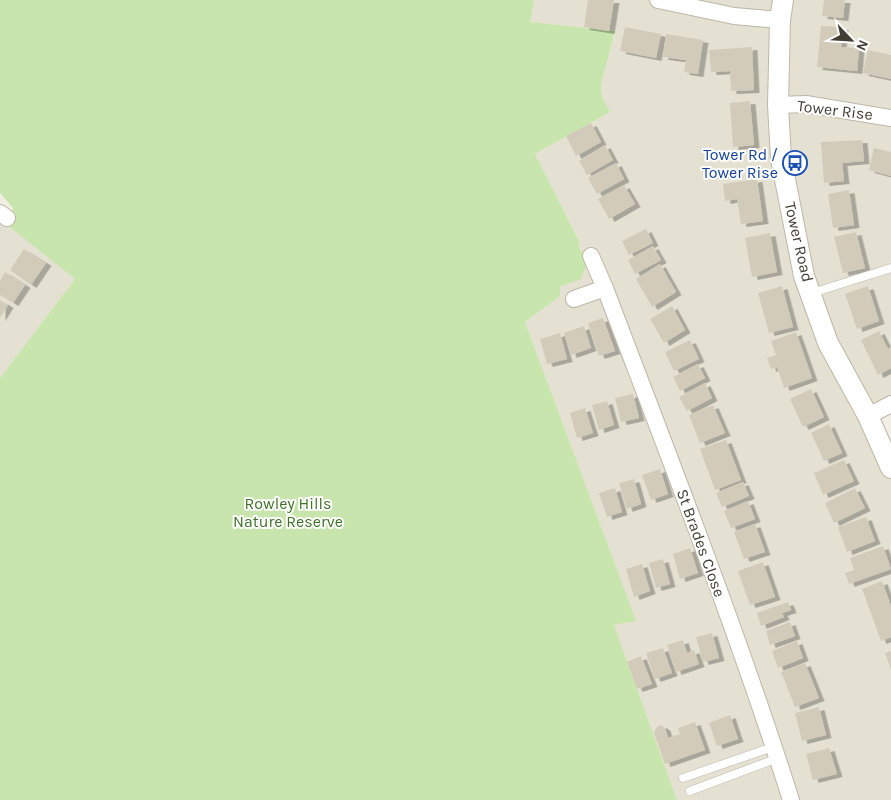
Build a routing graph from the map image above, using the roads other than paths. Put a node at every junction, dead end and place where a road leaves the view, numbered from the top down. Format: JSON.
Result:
{"nodes":[{"id":1,"x":658,"y":0,"type":"edge"},
{"id":2,"x":783,"y":0,"type":"edge"},
{"id":3,"x":780,"y":20,"type":"junction"},
{"id":4,"x":778,"y":105,"type":"junction"},
{"id":5,"x":891,"y":118,"type":"edge"},
{"id":6,"x":591,"y":256,"type":"dead end"},
{"id":7,"x":891,"y":268,"type":"edge"},
{"id":8,"x":605,"y":288,"type":"junction"},
{"id":9,"x":811,"y":294,"type":"junction"},
{"id":10,"x":574,"y":299,"type":"dead end"},
{"id":11,"x":891,"y":404,"type":"edge"},
{"id":12,"x":868,"y":416,"type":"junction"},
{"id":13,"x":891,"y":468,"type":"edge"},
{"id":14,"x":775,"y":752,"type":"junction"},
{"id":15,"x":683,"y":778,"type":"dead end"},
{"id":16,"x":690,"y":792,"type":"dead end"},
{"id":17,"x":791,"y":800,"type":"edge"}],
"edges":[{"from":1,"to":3,"type":"street"},
{"from":2,"to":3,"type":"street","name":"Tower Road"},
{"from":3,"to":4,"type":"street","name":"Tower Road"},
{"from":4,"to":5,"type":"street","name":"Tower Rise"},
{"from":4,"to":9,"type":"street","name":"Tower Road"},
{"from":6,"to":8,"type":"street","name":"St Brades Close"},
{"from":7,"to":9,"type":"lane"},
{"from":8,"to":10,"type":"street"},
{"from":8,"to":14,"type":"street","name":"St Brades Close"},
{"from":9,"to":12,"type":"street","name":"Tower Road"},
{"from":11,"to":12,"type":"street"},
{"from":12,"to":13,"type":"street","name":"Tower Road"},
{"from":14,"to":15,"type":"lane"},
{"from":14,"to":16,"type":"lane"},
{"from":14,"to":17,"type":"street","name":"St Brades Close"}]}
